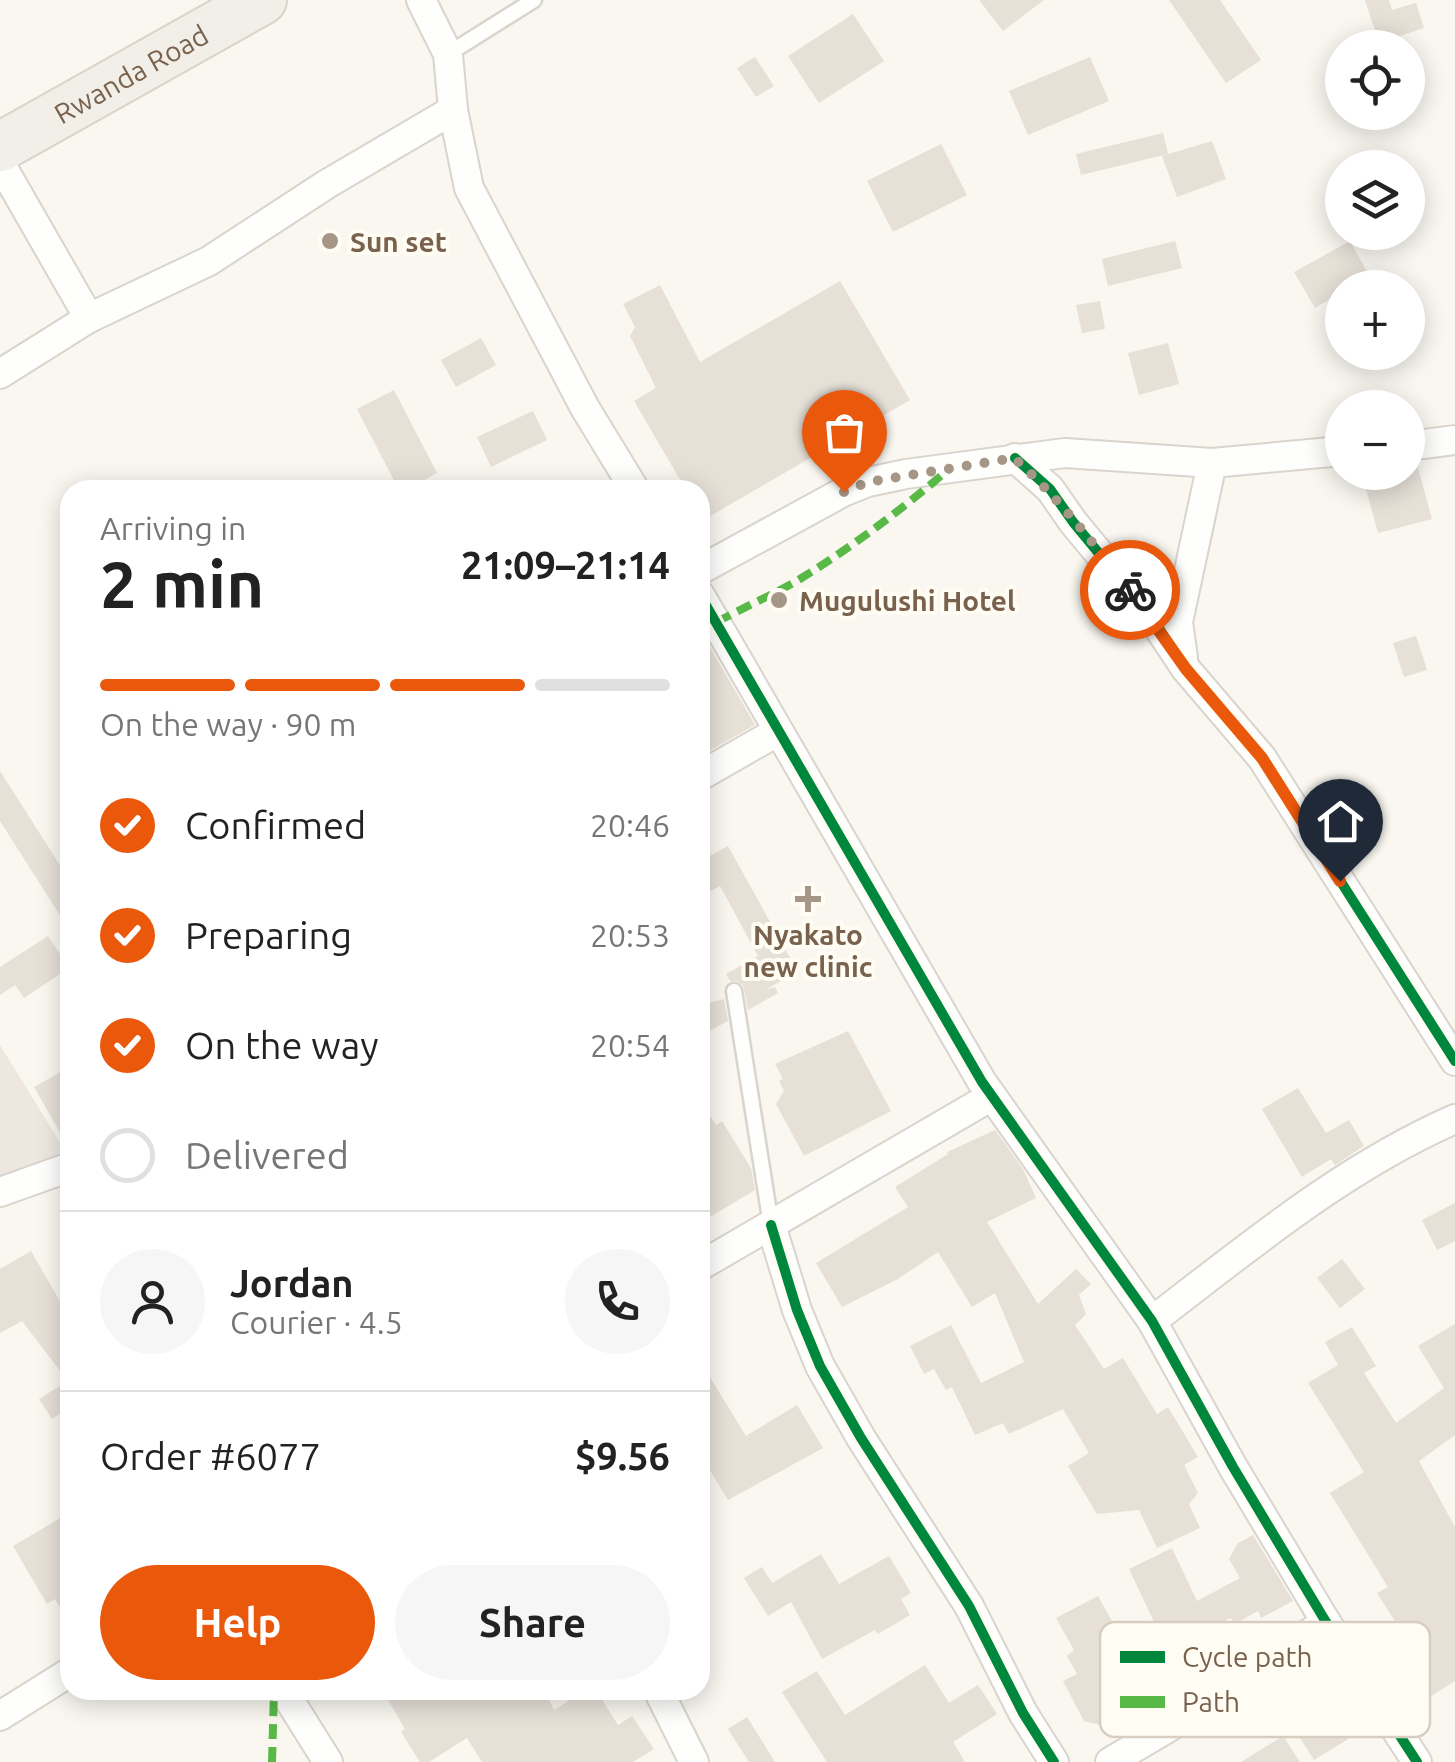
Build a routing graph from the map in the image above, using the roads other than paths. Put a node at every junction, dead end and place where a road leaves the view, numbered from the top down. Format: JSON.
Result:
{"nodes":[{"id":1,"x":262,"y":0,"type":"edge"},
{"id":2,"x":421,"y":0,"type":"edge"},
{"id":3,"x":534,"y":0,"type":"edge"},
{"id":4,"x":448,"y":54,"type":"junction"},
{"id":5,"x":453,"y":110,"type":"junction"},
{"id":6,"x":0,"y":148,"type":"edge"},
{"id":7,"x":0,"y":163,"type":"edge"},
{"id":8,"x":89,"y":318,"type":"junction"},
{"id":9,"x":0,"y":374,"type":"edge"},
{"id":10,"x":1455,"y":440,"type":"edge"},
{"id":11,"x":1425,"y":444,"type":"edge"},
{"id":12,"x":1325,"y":453,"type":"edge"},
{"id":13,"x":1014,"y":458,"type":"junction"},
{"id":14,"x":1212,"y":464,"type":"junction"},
{"id":15,"x":630,"y":480,"type":"edge"},
{"id":16,"x":710,"y":565,"type":"edge"},
{"id":17,"x":710,"y":613,"type":"edge"},
{"id":18,"x":1186,"y":669,"type":"junction"},
{"id":19,"x":777,"y":732,"type":"junction"},
{"id":20,"x":710,"y":770,"type":"edge"},
{"id":21,"x":734,"y":991,"type":"dead end"},
{"id":22,"x":1455,"y":1061,"type":"edge"},
{"id":23,"x":992,"y":1096,"type":"junction"},
{"id":24,"x":1455,"y":1119,"type":"edge"},
{"id":25,"x":60,"y":1171,"type":"edge"},
{"id":26,"x":0,"y":1192,"type":"edge"},
{"id":27,"x":771,"y":1225,"type":"junction"},
{"id":28,"x":710,"y":1260,"type":"edge"},
{"id":29,"x":1152,"y":1321,"type":"junction"},
{"id":30,"x":1326,"y":1622,"type":"edge"},
{"id":31,"x":60,"y":1678,"type":"edge"},
{"id":32,"x":289,"y":1700,"type":"edge"},
{"id":33,"x":663,"y":1700,"type":"edge"},
{"id":34,"x":0,"y":1716,"type":"edge"},
{"id":35,"x":1152,"y":1737,"type":"edge"},
{"id":36,"x":1401,"y":1737,"type":"edge"},
{"id":37,"x":328,"y":1762,"type":"edge"},
{"id":38,"x":694,"y":1762,"type":"edge"},
{"id":39,"x":1054,"y":1762,"type":"edge"},
{"id":40,"x":1110,"y":1762,"type":"edge"},
{"id":41,"x":1417,"y":1762,"type":"edge"}],
"edges":[{"from":1,"to":6,"type":"highway","name":"Rwanda Road"},
{"from":2,"to":4,"type":"street"},
{"from":3,"to":4,"type":"lane"},
{"from":4,"to":5,"type":"street"},
{"from":5,"to":8,"type":"street"},
{"from":5,"to":15,"type":"street"},
{"from":7,"to":8,"type":"street"},
{"from":8,"to":9,"type":"street"},
{"from":10,"to":11,"type":"street"},
{"from":12,"to":14,"type":"street"},
{"from":13,"to":14,"type":"street"},
{"from":13,"to":16,"type":"street"},
{"from":13,"to":18,"type":"street"},
{"from":14,"to":18,"type":"street"},
{"from":17,"to":19,"type":"street"},
{"from":18,"to":22,"type":"street"},
{"from":19,"to":20,"type":"street"},
{"from":19,"to":23,"type":"street"},
{"from":21,"to":27,"type":"lane"},
{"from":23,"to":27,"type":"street"},
{"from":23,"to":29,"type":"street"},
{"from":24,"to":29,"type":"street"},
{"from":25,"to":26,"type":"street"},
{"from":27,"to":28,"type":"street"},
{"from":27,"to":39,"type":"street"},
{"from":29,"to":30,"type":"street"},
{"from":31,"to":34,"type":"street"},
{"from":32,"to":37,"type":"street"},
{"from":33,"to":38,"type":"street"},
{"from":35,"to":40,"type":"street"},
{"from":36,"to":41,"type":"street"}]}
